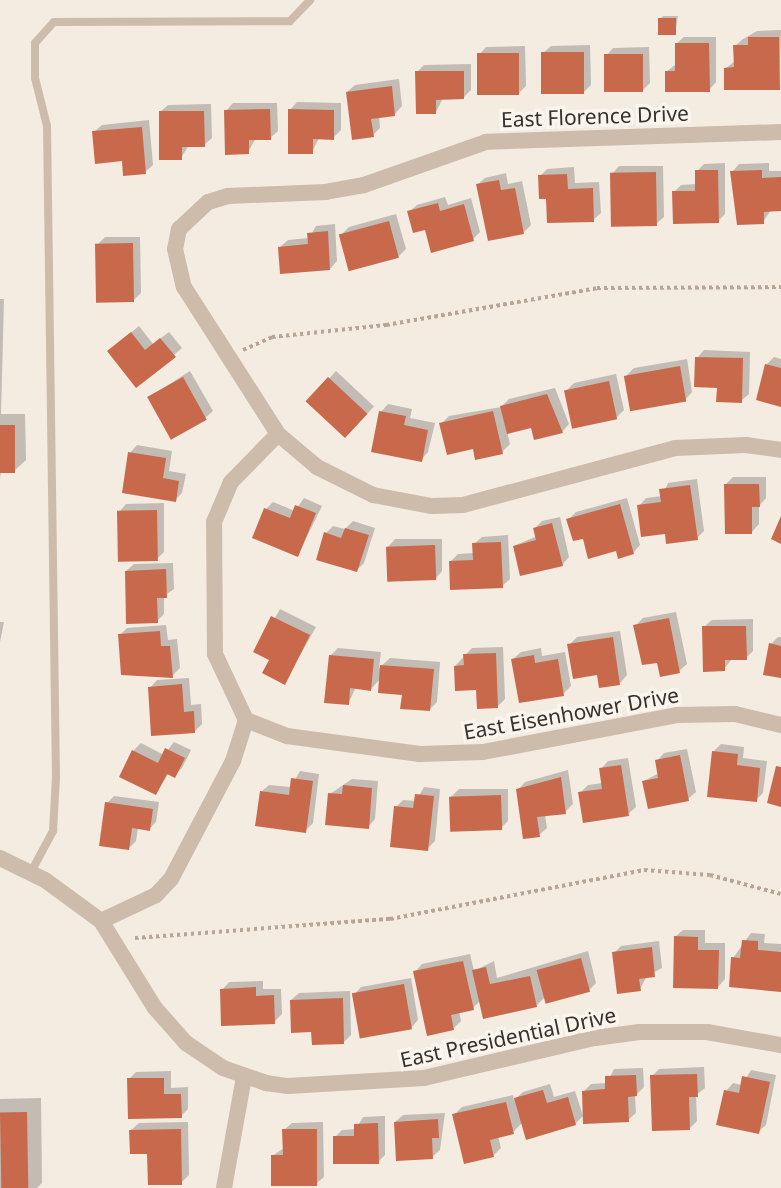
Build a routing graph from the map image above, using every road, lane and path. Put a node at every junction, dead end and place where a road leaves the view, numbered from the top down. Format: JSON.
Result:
{"nodes":[{"id":1,"x":310,"y":0,"type":"edge"},
{"id":2,"x":781,"y":132,"type":"edge"},
{"id":3,"x":781,"y":287,"type":"edge"},
{"id":4,"x":241,"y":351,"type":"dead end"},
{"id":5,"x":278,"y":434,"type":"junction"},
{"id":6,"x":781,"y":450,"type":"edge"},
{"id":7,"x":246,"y":720,"type":"junction"},
{"id":8,"x":781,"y":725,"type":"edge"},
{"id":9,"x":0,"y":858,"type":"edge"},
{"id":10,"x":31,"y":872,"type":"junction"},
{"id":11,"x":781,"y":894,"type":"edge"},
{"id":12,"x":101,"y":921,"type":"junction"},
{"id":13,"x":135,"y":938,"type":"dead end"},
{"id":14,"x":781,"y":1045,"type":"edge"},
{"id":15,"x":244,"y":1077,"type":"junction"},
{"id":16,"x":224,"y":1188,"type":"edge"}],
"edges":[{"from":1,"to":10,"type":"lane"},
{"from":2,"to":5,"type":"street","name":"East Florence Drive"},
{"from":3,"to":4,"type":"path"},
{"from":5,"to":6,"type":"street"},
{"from":5,"to":7,"type":"street"},
{"from":7,"to":8,"type":"street","name":"East Eisenhower Drive"},
{"from":7,"to":12,"type":"street"},
{"from":9,"to":10,"type":"street","name":"East Presidential Drive"},
{"from":10,"to":12,"type":"street","name":"East Presidential Drive"},
{"from":11,"to":13,"type":"path"},
{"from":12,"to":15,"type":"street","name":"East Presidential Drive"},
{"from":14,"to":15,"type":"street","name":"East Presidential Drive"},
{"from":15,"to":16,"type":"street"}]}
